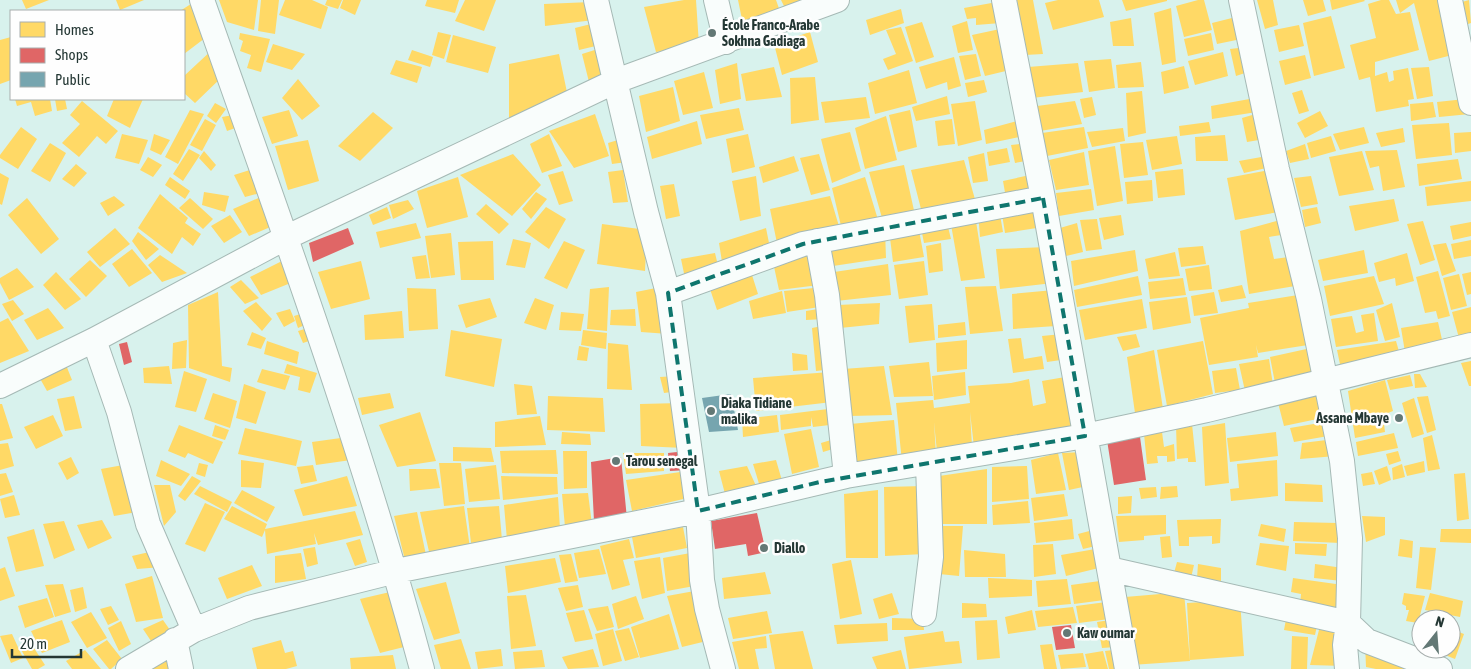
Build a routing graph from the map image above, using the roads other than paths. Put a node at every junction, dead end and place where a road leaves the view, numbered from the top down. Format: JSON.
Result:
{"nodes":[{"id":1,"x":202,"y":0,"type":"edge"},
{"id":2,"x":596,"y":0,"type":"edge"},
{"id":3,"x":716,"y":0,"type":"edge"},
{"id":4,"x":837,"y":0,"type":"edge"},
{"id":5,"x":1004,"y":0,"type":"edge"},
{"id":6,"x":1242,"y":0,"type":"edge"},
{"id":7,"x":1450,"y":0,"type":"edge"},
{"id":8,"x":726,"y":42,"type":"junction"},
{"id":9,"x":616,"y":81,"type":"junction"},
{"id":10,"x":1471,"y":103,"type":"edge"},
{"id":11,"x":1043,"y":198,"type":"junction"},
{"id":12,"x":285,"y":238,"type":"junction"},
{"id":13,"x":817,"y":241,"type":"junction"},
{"id":14,"x":668,"y":294,"type":"junction"},
{"id":15,"x":94,"y":340,"type":"junction"},
{"id":16,"x":1471,"y":345,"type":"edge"},
{"id":17,"x":1325,"y":381,"type":"junction"},
{"id":18,"x":0,"y":386,"type":"edge"},
{"id":19,"x":1085,"y":436,"type":"junction"},
{"id":20,"x":928,"y":463,"type":"junction"},
{"id":21,"x":846,"y":476,"type":"junction"},
{"id":22,"x":698,"y":511,"type":"junction"},
{"id":23,"x":1108,"y":569,"type":"junction"},
{"id":24,"x":396,"y":571,"type":"junction"},
{"id":25,"x":924,"y":614,"type":"dead end"},
{"id":26,"x":1348,"y":623,"type":"junction"},
{"id":27,"x":185,"y":635,"type":"junction"},
{"id":28,"x":128,"y":669,"type":"edge"},
{"id":29,"x":181,"y":669,"type":"edge"},
{"id":30,"x":422,"y":669,"type":"edge"},
{"id":31,"x":723,"y":669,"type":"edge"},
{"id":32,"x":1127,"y":669,"type":"edge"},
{"id":33,"x":1348,"y":669,"type":"edge"},
{"id":34,"x":1440,"y":669,"type":"edge"}],
"edges":[{"from":1,"to":12,"type":"street"},
{"from":2,"to":9,"type":"street"},
{"from":3,"to":8,"type":"street"},
{"from":4,"to":8,"type":"street"},
{"from":5,"to":11,"type":"street"},
{"from":6,"to":17,"type":"street"},
{"from":7,"to":10,"type":"street"},
{"from":8,"to":9,"type":"street"},
{"from":9,"to":12,"type":"street"},
{"from":9,"to":14,"type":"street"},
{"from":11,"to":13,"type":"street"},
{"from":11,"to":19,"type":"street"},
{"from":12,"to":15,"type":"street"},
{"from":12,"to":24,"type":"street"},
{"from":13,"to":14,"type":"street"},
{"from":13,"to":21,"type":"street"},
{"from":14,"to":22,"type":"street"},
{"from":15,"to":18,"type":"street"},
{"from":15,"to":27,"type":"street"},
{"from":16,"to":17,"type":"street"},
{"from":17,"to":19,"type":"street"},
{"from":17,"to":26,"type":"street"},
{"from":19,"to":20,"type":"street"},
{"from":19,"to":23,"type":"street"},
{"from":20,"to":21,"type":"street"},
{"from":20,"to":25,"type":"street"},
{"from":21,"to":22,"type":"street"},
{"from":22,"to":24,"type":"street"},
{"from":22,"to":31,"type":"street"},
{"from":23,"to":26,"type":"street"},
{"from":23,"to":32,"type":"street"},
{"from":24,"to":27,"type":"street"},
{"from":24,"to":30,"type":"street"},
{"from":26,"to":33,"type":"street"},
{"from":26,"to":34,"type":"street"},
{"from":27,"to":28,"type":"street"},
{"from":27,"to":29,"type":"street"}]}
